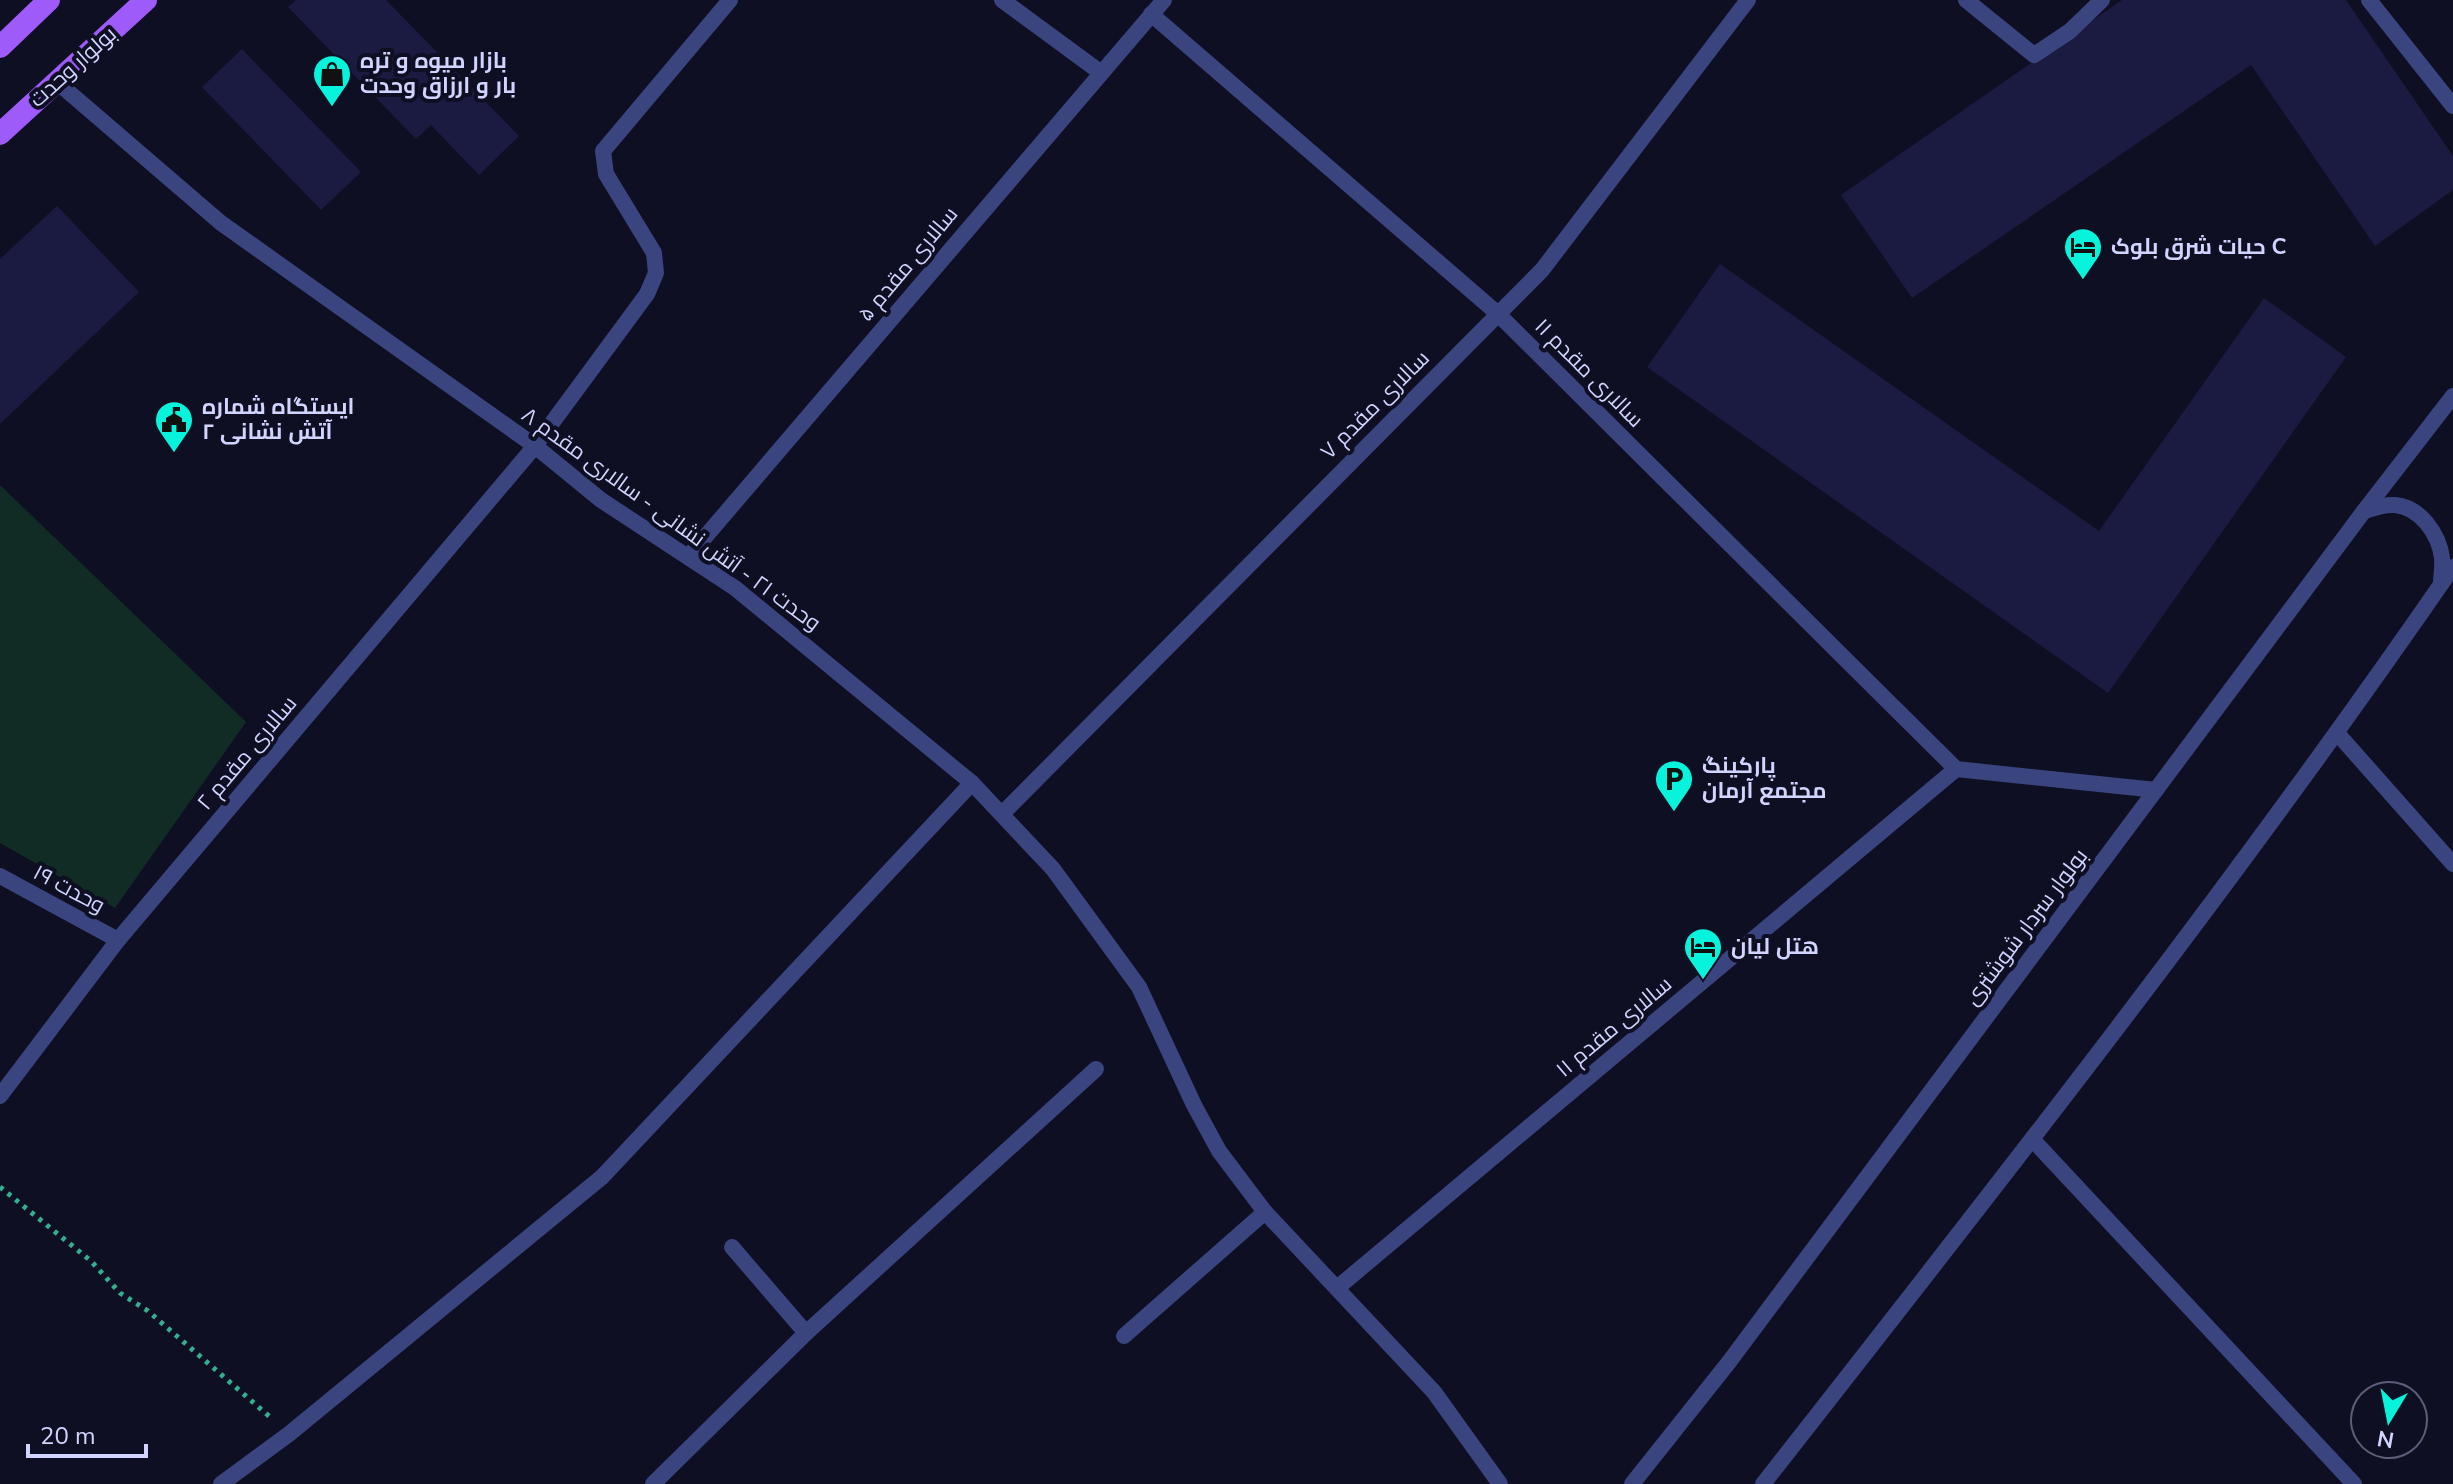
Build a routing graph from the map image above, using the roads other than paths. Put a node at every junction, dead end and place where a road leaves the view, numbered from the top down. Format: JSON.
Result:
{"nodes":[{"id":1,"x":49,"y":0,"type":"edge"},
{"id":2,"x":146,"y":0,"type":"edge"},
{"id":3,"x":730,"y":0,"type":"edge"},
{"id":4,"x":1002,"y":0,"type":"edge"},
{"id":5,"x":1164,"y":0,"type":"edge"},
{"id":6,"x":1748,"y":0,"type":"edge"},
{"id":7,"x":1966,"y":0,"type":"edge"},
{"id":8,"x":2102,"y":0,"type":"edge"},
{"id":9,"x":2369,"y":0,"type":"edge"},
{"id":10,"x":1151,"y":14,"type":"junction"},
{"id":11,"x":0,"y":47,"type":"edge"},
{"id":12,"x":1100,"y":72,"type":"junction"},
{"id":13,"x":57,"y":82,"type":"junction"},
{"id":14,"x":2453,"y":106,"type":"edge"},
{"id":15,"x":0,"y":134,"type":"edge"},
{"id":16,"x":1497,"y":313,"type":"junction"},
{"id":17,"x":2453,"y":396,"type":"edge"},
{"id":18,"x":535,"y":446,"type":"junction"},
{"id":19,"x":2364,"y":511,"type":"junction"},
{"id":20,"x":688,"y":557,"type":"junction"},
{"id":21,"x":2453,"y":567,"type":"edge"},
{"id":22,"x":2441,"y":585,"type":"junction"},
{"id":23,"x":2337,"y":733,"type":"junction"},
{"id":24,"x":1956,"y":769,"type":"junction"},
{"id":25,"x":972,"y":783,"type":"junction"},
{"id":26,"x":2156,"y":790,"type":"junction"},
{"id":27,"x":1002,"y":814,"type":"junction"},
{"id":28,"x":2453,"y":864,"type":"edge"},
{"id":29,"x":0,"y":876,"type":"edge"},
{"id":30,"x":118,"y":940,"type":"junction"},
{"id":31,"x":1096,"y":1069,"type":"dead end"},
{"id":32,"x":0,"y":1096,"type":"edge"},
{"id":33,"x":2033,"y":1140,"type":"junction"},
{"id":34,"x":1265,"y":1212,"type":"junction"},
{"id":35,"x":732,"y":1247,"type":"dead end"},
{"id":36,"x":1337,"y":1288,"type":"junction"},
{"id":37,"x":806,"y":1333,"type":"junction"},
{"id":38,"x":1124,"y":1336,"type":"dead end"},
{"id":39,"x":221,"y":1484,"type":"edge"},
{"id":40,"x":653,"y":1484,"type":"edge"},
{"id":41,"x":1500,"y":1484,"type":"edge"},
{"id":42,"x":1632,"y":1484,"type":"edge"},
{"id":43,"x":1763,"y":1484,"type":"edge"},
{"id":44,"x":2354,"y":1484,"type":"edge"}],
"edges":[{"from":1,"to":11,"type":"main road"},
{"from":2,"to":13,"type":"main road","name":"بولوار وحدت"},
{"from":3,"to":18,"type":"street","name":"سالاری مقدم ۲"},
{"from":4,"to":12,"type":"street"},
{"from":5,"to":10,"type":"street","name":"سالاری مقدم ۵"},
{"from":6,"to":16,"type":"street","name":"سالاری مقدم ۷"},
{"from":7,"to":8,"type":"street"},
{"from":9,"to":14,"type":"street"},
{"from":10,"to":12,"type":"street","name":"سالاری مقدم ۵"},
{"from":10,"to":16,"type":"street","name":"سالاری مقدم ۱۱"},
{"from":12,"to":20,"type":"street","name":"سالاری مقدم ۵"},
{"from":13,"to":15,"type":"main road","name":"بولوار وحدت"},
{"from":13,"to":18,"type":"street","name":"وحدت ۲۱ - آتش نشانی - سالاری مقدم ۸"},
{"from":16,"to":24,"type":"street","name":"سالاری مقدم ۱۱"},
{"from":16,"to":27,"type":"street","name":"سالاری مقدم ۷"},
{"from":17,"to":19,"type":"street","name":"بولوار سردار شوشتری"},
{"from":18,"to":20,"type":"street","name":"وحدت ۲۱ - آتش نشانی - سالاری مقدم ۸"},
{"from":18,"to":30,"type":"street","name":"سالاری مقدم ۲"},
{"from":19,"to":22,"type":"street"},
{"from":19,"to":26,"type":"street","name":"بولوار سردار شوشتری"},
{"from":20,"to":25,"type":"street","name":"وحدت ۲۱ - آتش نشانی - سالاری مقدم ۸"},
{"from":21,"to":22,"type":"street"},
{"from":22,"to":23,"type":"street"},
{"from":23,"to":28,"type":"street"},
{"from":23,"to":33,"type":"street"},
{"from":24,"to":26,"type":"street"},
{"from":24,"to":36,"type":"street","name":"سالاری مقدم ۱۱"},
{"from":25,"to":27,"type":"street","name":"وحدت ۲۱ - آتش نشانی - سالاری مقدم ۸"},
{"from":25,"to":39,"type":"street"},
{"from":26,"to":42,"type":"street","name":"بولوار سردار شوشتری"},
{"from":27,"to":34,"type":"street","name":"وحدت ۲۱ - آتش نشانی - سالاری مقدم ۸"},
{"from":29,"to":30,"type":"street","name":"وحدت ۱۹"},
{"from":30,"to":32,"type":"street","name":"سالاری مقدم ۲"},
{"from":31,"to":37,"type":"street"},
{"from":33,"to":43,"type":"street"},
{"from":33,"to":44,"type":"street"},
{"from":34,"to":36,"type":"street","name":"وحدت ۲۱ - آتش نشانی - سالاری مقدم ۸"},
{"from":34,"to":38,"type":"street"},
{"from":35,"to":37,"type":"street"},
{"from":36,"to":41,"type":"street","name":"وحدت ۲۱ - آتش نشانی - سالاری مقدم ۸"},
{"from":37,"to":40,"type":"street"}]}
